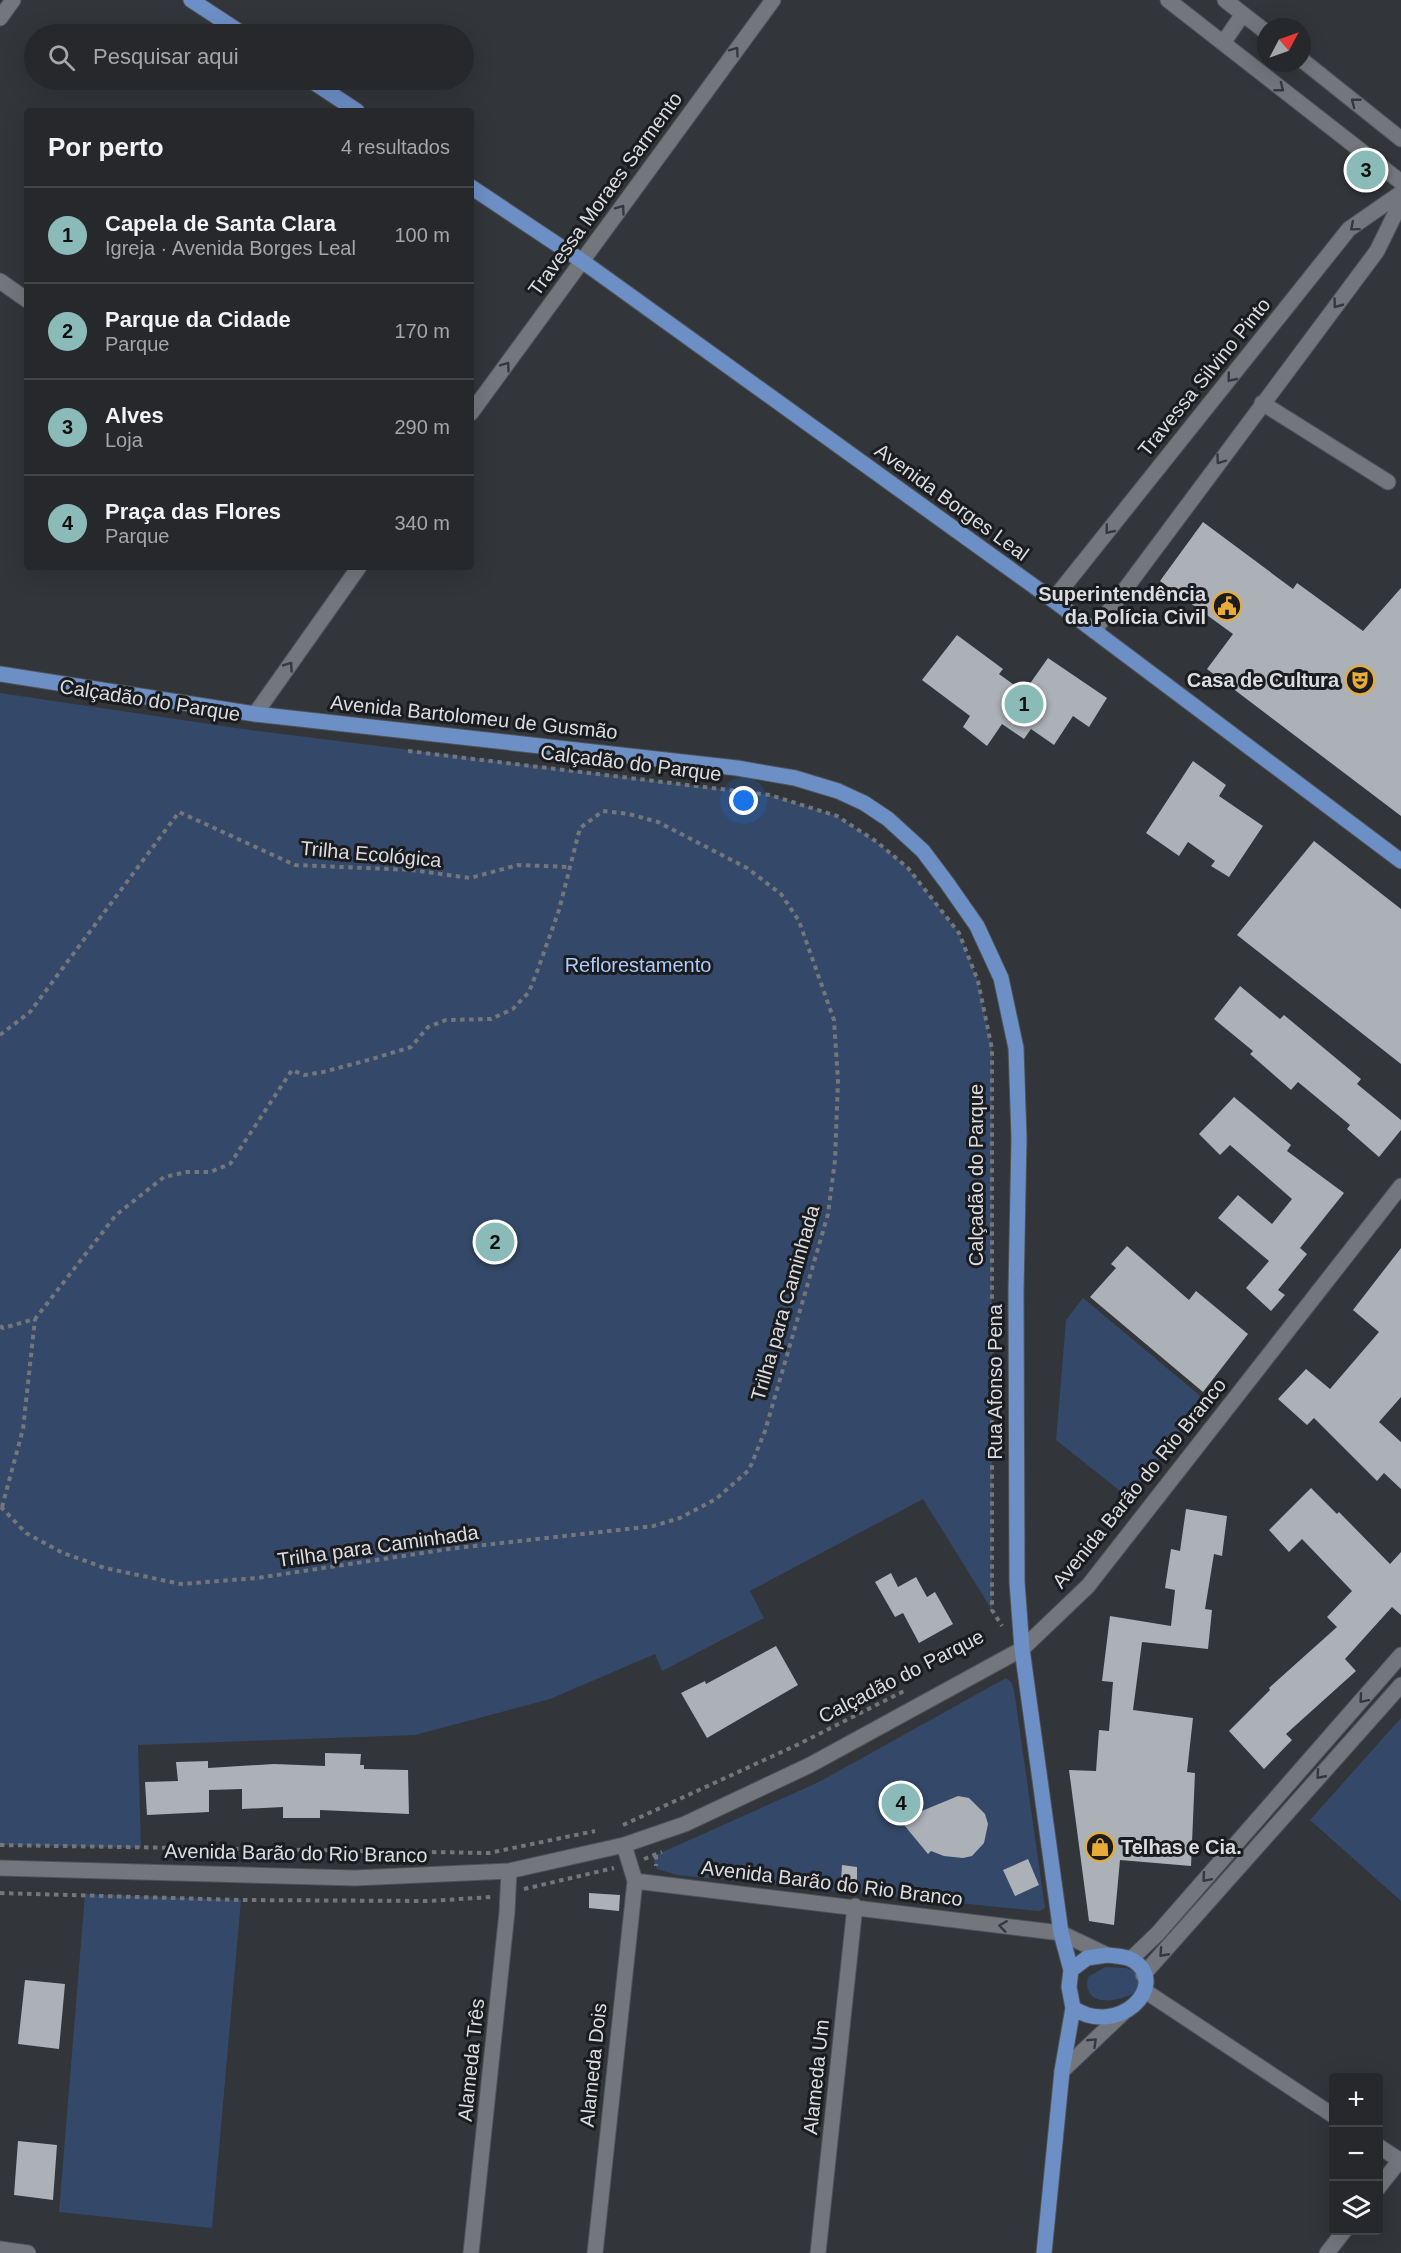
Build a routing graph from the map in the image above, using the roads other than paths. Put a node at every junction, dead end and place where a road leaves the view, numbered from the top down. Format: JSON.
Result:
{"nodes":[{"id":1,"x":13,"y":0,"type":"edge"},
{"id":2,"x":191,"y":0,"type":"edge"},
{"id":3,"x":773,"y":0,"type":"edge"},
{"id":4,"x":1168,"y":0,"type":"edge"},
{"id":5,"x":1226,"y":0,"type":"edge"},
{"id":6,"x":1243,"y":14,"type":"junction"},
{"id":7,"x":0,"y":18,"type":"edge"},
{"id":8,"x":228,"y":24,"type":"edge"},
{"id":9,"x":1257,"y":25,"type":"edge"},
{"id":10,"x":1223,"y":43,"type":"junction"},
{"id":11,"x":1311,"y":67,"type":"edge"},
{"id":12,"x":325,"y":90,"type":"edge"},
{"id":13,"x":352,"y":108,"type":"edge"},
{"id":14,"x":1401,"y":139,"type":"edge"},
{"id":15,"x":1401,"y":182,"type":"edge"},
{"id":16,"x":474,"y":189,"type":"edge"},
{"id":17,"x":1401,"y":193,"type":"edge"},
{"id":18,"x":1401,"y":202,"type":"edge"},
{"id":19,"x":582,"y":261,"type":"junction"},
{"id":20,"x":0,"y":281,"type":"edge"},
{"id":21,"x":24,"y":298,"type":"edge"},
{"id":22,"x":1262,"y":403,"type":"junction"},
{"id":23,"x":474,"y":409,"type":"edge"},
{"id":24,"x":1388,"y":482,"type":"dead end"},
{"id":25,"x":357,"y":570,"type":"edge"},
{"id":26,"x":1053,"y":600,"type":"junction"},
{"id":27,"x":1094,"y":631,"type":"junction"},
{"id":28,"x":0,"y":674,"type":"edge"},
{"id":29,"x":255,"y":714,"type":"junction"},
{"id":30,"x":923,"y":851,"type":"joint"},
{"id":31,"x":1401,"y":861,"type":"edge"},
{"id":32,"x":1401,"y":1186,"type":"edge"},
{"id":33,"x":1022,"y":1649,"type":"junction"},
{"id":34,"x":1399,"y":1661,"type":"edge"},
{"id":35,"x":1401,"y":1684,"type":"edge"},
{"id":36,"x":624,"y":1845,"type":"junction"},
{"id":37,"x":0,"y":1868,"type":"edge"},
{"id":38,"x":509,"y":1871,"type":"junction"},
{"id":39,"x":635,"y":1881,"type":"junction"},
{"id":40,"x":855,"y":1906,"type":"junction"},
{"id":41,"x":1061,"y":1933,"type":"junction"},
{"id":42,"x":1107,"y":1955,"type":"junction"},
{"id":43,"x":1131,"y":1959,"type":"junction"},
{"id":44,"x":1071,"y":1970,"type":"junction"},
{"id":45,"x":1143,"y":1975,"type":"junction"},
{"id":46,"x":1145,"y":1991,"type":"junction"},
{"id":47,"x":1073,"y":2008,"type":"junction"},
{"id":48,"x":1123,"y":2013,"type":"junction"},
{"id":49,"x":1062,"y":2071,"type":"junction"},
{"id":50,"x":1329,"y":2113,"type":"edge"},
{"id":51,"x":1383,"y":2149,"type":"edge"},
{"id":52,"x":1401,"y":2160,"type":"edge"},
{"id":53,"x":1383,"y":2182,"type":"edge"},
{"id":54,"x":1341,"y":2235,"type":"edge"},
{"id":55,"x":0,"y":2250,"type":"edge"},
{"id":56,"x":28,"y":2253,"type":"edge"},
{"id":57,"x":471,"y":2253,"type":"edge"},
{"id":58,"x":595,"y":2253,"type":"edge"},
{"id":59,"x":818,"y":2253,"type":"edge"},
{"id":60,"x":1044,"y":2253,"type":"edge"},
{"id":61,"x":1327,"y":2253,"type":"edge"}],
"edges":[{"from":1,"to":7,"type":"street"},
{"from":2,"to":8,"type":"main road"},
{"from":19,"to":3,"type":"street","name":"Travessa Moraes Sarmento","one_way":true},
{"from":4,"to":10,"type":"street"},
{"from":5,"to":6,"type":"street"},
{"from":6,"to":9,"type":"street"},
{"from":6,"to":10,"type":"street"},
{"from":10,"to":15,"type":"street","one_way":true},
{"from":14,"to":11,"type":"street","one_way":true},
{"from":12,"to":13,"type":"main road"},
{"from":16,"to":19,"type":"main road","name":"Avenida Borges Leal"},
{"from":17,"to":26,"type":"street","name":"Travessa Silvino Pinto","one_way":true},
{"from":18,"to":22,"type":"street","one_way":true},
{"from":23,"to":19,"type":"street","name":"Travessa Moraes Sarmento","one_way":true},
{"from":19,"to":26,"type":"main road","name":"Avenida Borges Leal"},
{"from":20,"to":21,"type":"street"},
{"from":22,"to":24,"type":"street"},
{"from":22,"to":27,"type":"street","one_way":true},
{"from":29,"to":25,"type":"street","one_way":true},
{"from":26,"to":27,"type":"main road","name":"Avenida Borges Leal"},
{"from":27,"to":31,"type":"main road","name":"Avenida Borges Leal"},
{"from":28,"to":29,"type":"main road","name":"Avenida Bartolomeu de Gusmão"},
{"from":29,"to":30,"type":"main road","name":"Avenida Bartolomeu de Gusmão"},
{"from":30,"to":33,"type":"main road","name":"Rua Afonso Pena"},
{"from":32,"to":33,"type":"street","name":"Avenida Barão do Rio Branco"},
{"from":33,"to":36,"type":"street","name":"Avenida Barão do Rio Branco"},
{"from":33,"to":41,"type":"main road","name":"Rua Afonso Pena"},
{"from":34,"to":43,"type":"street","one_way":true},
{"from":35,"to":45,"type":"street","one_way":true},
{"from":36,"to":38,"type":"street","name":"Avenida Barão do Rio Branco"},
{"from":36,"to":39,"type":"street"},
{"from":37,"to":38,"type":"street","name":"Avenida Barão do Rio Branco"},
{"from":38,"to":57,"type":"street","name":"Alameda Três"},
{"from":39,"to":40,"type":"street","name":"Avenida Barão do Rio Branco"},
{"from":39,"to":58,"type":"street","name":"Alameda Dois"},
{"from":41,"to":40,"type":"street","name":"Avenida Barão do Rio Branco","one_way":true},
{"from":40,"to":59,"type":"street","name":"Alameda Um"},
{"from":41,"to":42,"type":"street"},
{"from":41,"to":44,"type":"main road","name":"Rua Afonso Pena"},
{"from":42,"to":43,"type":"main road"},
{"from":42,"to":44,"type":"main road"},
{"from":43,"to":45,"type":"main road"},
{"from":44,"to":47,"type":"main road"},
{"from":45,"to":46,"type":"main road"},
{"from":46,"to":48,"type":"main road"},
{"from":46,"to":50,"type":"street"},
{"from":47,"to":48,"type":"main road"},
{"from":47,"to":49,"type":"main road"},
{"from":49,"to":48,"type":"street","one_way":true},
{"from":49,"to":60,"type":"main road"},
{"from":51,"to":52,"type":"street"},
{"from":52,"to":53,"type":"street"},
{"from":54,"to":61,"type":"street"},
{"from":55,"to":56,"type":"street"}]}
